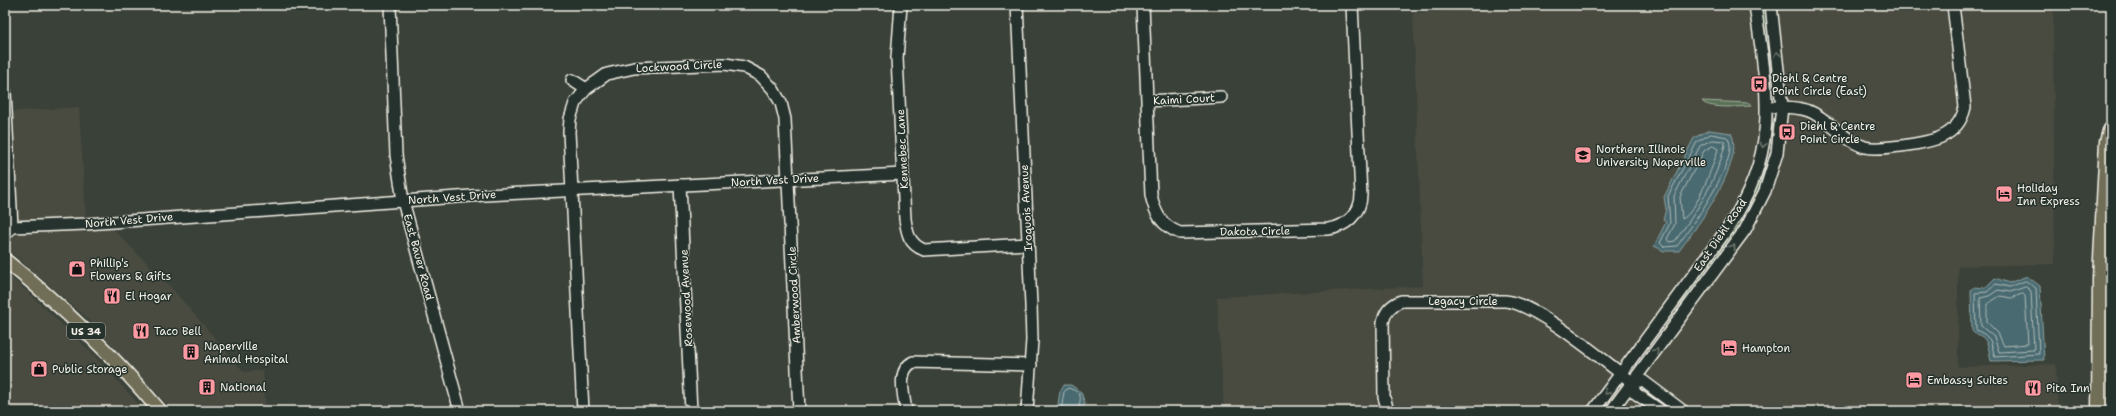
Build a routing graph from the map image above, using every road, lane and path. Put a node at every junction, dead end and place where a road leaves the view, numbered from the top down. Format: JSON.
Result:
{"nodes":[{"id":1,"x":390,"y":5,"type":"edge"},
{"id":2,"x":901,"y":5,"type":"edge"},
{"id":3,"x":1017,"y":5,"type":"edge"},
{"id":4,"x":1143,"y":5,"type":"edge"},
{"id":5,"x":1352,"y":5,"type":"edge"},
{"id":6,"x":1755,"y":5,"type":"edge"},
{"id":7,"x":1770,"y":5,"type":"edge"},
{"id":8,"x":1953,"y":5,"type":"edge"},
{"id":9,"x":572,"y":80,"type":"dead end"},
{"id":10,"x":586,"y":89,"type":"junction"},
{"id":11,"x":5,"y":92,"type":"edge"},
{"id":12,"x":1221,"y":97,"type":"dead end"},
{"id":13,"x":1148,"y":100,"type":"junction"},
{"id":14,"x":1768,"y":106,"type":"junction"},
{"id":15,"x":1782,"y":107,"type":"junction"},
{"id":16,"x":2111,"y":131,"type":"edge"},
{"id":17,"x":903,"y":174,"type":"junction"},
{"id":18,"x":788,"y":180,"type":"junction"},
{"id":19,"x":680,"y":185,"type":"junction"},
{"id":20,"x":572,"y":191,"type":"junction"},
{"id":21,"x":403,"y":200,"type":"junction"},
{"id":22,"x":8,"y":231,"type":"edge"},
{"id":23,"x":1028,"y":244,"type":"junction"},
{"id":24,"x":5,"y":260,"type":"edge"},
{"id":25,"x":1031,"y":365,"type":"junction"},
{"id":26,"x":1621,"y":374,"type":"junction"},
{"id":27,"x":1632,"y":382,"type":"junction"},
{"id":28,"x":160,"y":411,"type":"edge"},
{"id":29,"x":460,"y":411,"type":"edge"},
{"id":30,"x":583,"y":411,"type":"edge"},
{"id":31,"x":691,"y":411,"type":"edge"},
{"id":32,"x":799,"y":411,"type":"edge"},
{"id":33,"x":906,"y":411,"type":"edge"},
{"id":34,"x":1027,"y":411,"type":"edge"},
{"id":35,"x":1388,"y":411,"type":"edge"},
{"id":36,"x":1593,"y":411,"type":"edge"},
{"id":37,"x":1611,"y":411,"type":"edge"},
{"id":38,"x":1661,"y":411,"type":"edge"},
{"id":39,"x":1683,"y":411,"type":"edge"},
{"id":40,"x":2100,"y":411,"type":"edge"}],
"edges":[{"from":1,"to":21,"type":"street","name":"East Bauer Road"},
{"from":2,"to":17,"type":"street","name":"Kennebec Lane"},
{"from":3,"to":23,"type":"street","name":"Iroquois Avenue"},
{"from":4,"to":13,"type":"street","name":"Dakota Circle"},
{"from":5,"to":13,"type":"street","name":"Dakota Circle"},
{"from":6,"to":14,"type":"street","name":"East Diehl Road"},
{"from":15,"to":7,"type":"street","name":"East Diehl Road","one_way":true},
{"from":8,"to":15,"type":"street"},
{"from":9,"to":10,"type":"street"},
{"from":10,"to":18,"type":"street","name":"Lockwood Circle"},
{"from":10,"to":20,"type":"street","name":"Lockwood Circle"},
{"from":11,"to":22,"type":"street"},
{"from":12,"to":13,"type":"street","name":"Kaimi Court"},
{"from":14,"to":15,"type":"street"},
{"from":14,"to":26,"type":"street","name":"East Diehl Road","one_way":true},
{"from":27,"to":15,"type":"street","name":"East Diehl Road","one_way":true},
{"from":16,"to":40,"type":"highway"},
{"from":17,"to":18,"type":"street","name":"North Vest Drive"},
{"from":17,"to":23,"type":"street","name":"Kennebec Lane"},
{"from":18,"to":19,"type":"street","name":"North Vest Drive"},
{"from":18,"to":32,"type":"street","name":"Amberwood Circle"},
{"from":19,"to":20,"type":"street","name":"North Vest Drive"},
{"from":19,"to":31,"type":"street","name":"Rosewood Avenue"},
{"from":20,"to":21,"type":"street","name":"North Vest Drive"},
{"from":20,"to":30,"type":"street"},
{"from":21,"to":22,"type":"street","name":"North Vest Drive"},
{"from":21,"to":29,"type":"street","name":"East Bauer Road"},
{"from":23,"to":25,"type":"street","name":"Iroquois Avenue"},
{"from":24,"to":28,"type":"main road","number":"US 34"},
{"from":25,"to":33,"type":"street"},
{"from":25,"to":34,"type":"street","name":"Iroquois Avenue"},
{"from":26,"to":27,"type":"street","name":"Legacy Circle"},
{"from":26,"to":35,"type":"street","name":"Legacy Circle"},
{"from":26,"to":36,"type":"street","name":"East Diehl Road","one_way":true},
{"from":27,"to":37,"type":"street","name":"East Diehl Road"},
{"from":27,"to":38,"type":"street"},
{"from":27,"to":39,"type":"street"}]}
